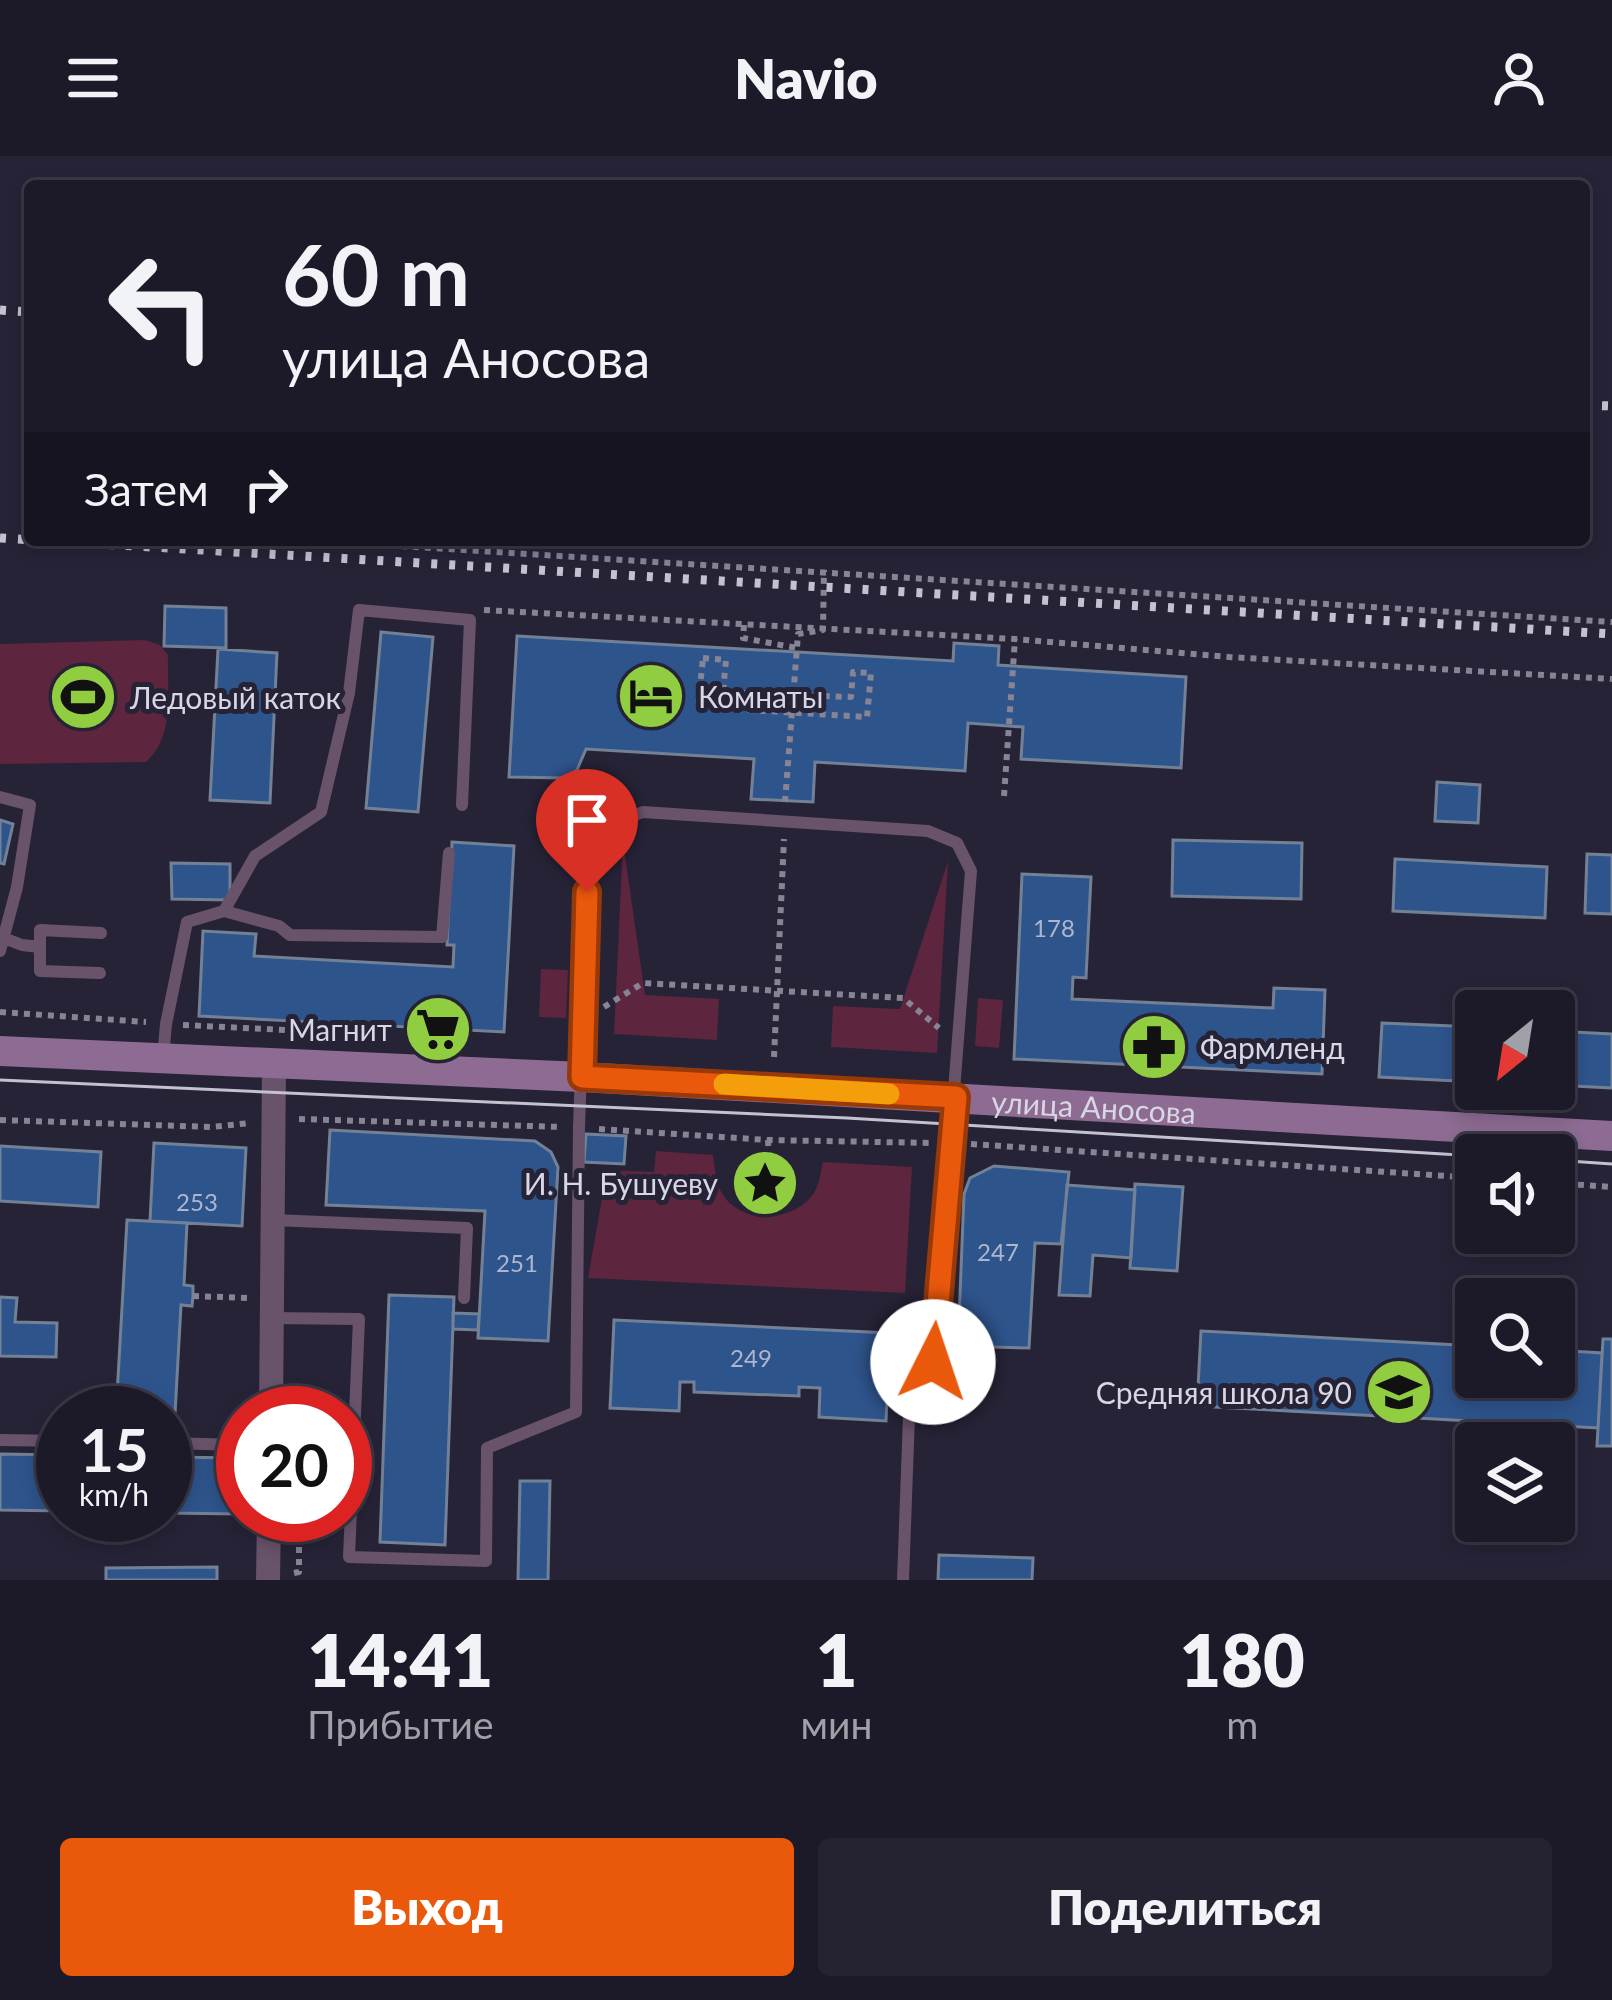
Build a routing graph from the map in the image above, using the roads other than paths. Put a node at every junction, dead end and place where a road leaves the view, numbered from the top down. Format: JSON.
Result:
{"nodes":[{"id":1,"x":0,"y":797,"type":"edge"},
{"id":2,"x":462,"y":805,"type":"dead end"},
{"id":3,"x":449,"y":854,"type":"dead end"},
{"id":4,"x":224,"y":910,"type":"junction"},
{"id":5,"x":100,"y":934,"type":"dead end"},
{"id":6,"x":1,"y":942,"type":"edge"},
{"id":7,"x":40,"y":947,"type":"junction"},
{"id":8,"x":100,"y":973,"type":"dead end"},
{"id":9,"x":0,"y":1051,"type":"edge"},
{"id":10,"x":163,"y":1059,"type":"junction"},
{"id":11,"x":274,"y":1065,"type":"junction"},
{"id":12,"x":582,"y":1077,"type":"junction"},
{"id":13,"x":956,"y":1097,"type":"junction"},
{"id":14,"x":1612,"y":1136,"type":"edge"},
{"id":15,"x":272,"y":1220,"type":"junction"},
{"id":16,"x":464,"y":1298,"type":"dead end"},
{"id":17,"x":272,"y":1318,"type":"junction"},
{"id":18,"x":271,"y":1386,"type":"edge"},
{"id":19,"x":0,"y":1440,"type":"edge"},
{"id":20,"x":36,"y":1441,"type":"edge"},
{"id":21,"x":269,"y":1542,"type":"edge"},
{"id":22,"x":268,"y":1580,"type":"edge"},
{"id":23,"x":903,"y":1580,"type":"edge"}],
"edges":[{"from":1,"to":6,"type":"lane"},
{"from":2,"to":4,"type":"lane"},
{"from":3,"to":4,"type":"lane"},
{"from":4,"to":10,"type":"lane"},
{"from":5,"to":7,"type":"lane"},
{"from":6,"to":7,"type":"lane"},
{"from":7,"to":8,"type":"lane"},
{"from":9,"to":10,"type":"main road","name":"улица Аносова"},
{"from":10,"to":11,"type":"main road","name":"улица Аносова"},
{"from":11,"to":12,"type":"main road","name":"улица Аносова"},
{"from":11,"to":15,"type":"street"},
{"from":12,"to":13,"type":"main road","name":"улица Аносова"},
{"from":12,"to":13,"type":"lane"},
{"from":12,"to":17,"type":"lane"},
{"from":13,"to":14,"type":"main road","name":"улица Аносова"},
{"from":13,"to":23,"type":"lane"},
{"from":15,"to":16,"type":"lane"},
{"from":15,"to":17,"type":"street"},
{"from":17,"to":18,"type":"street"},
{"from":19,"to":20,"type":"lane"},
{"from":21,"to":22,"type":"street"}]}
